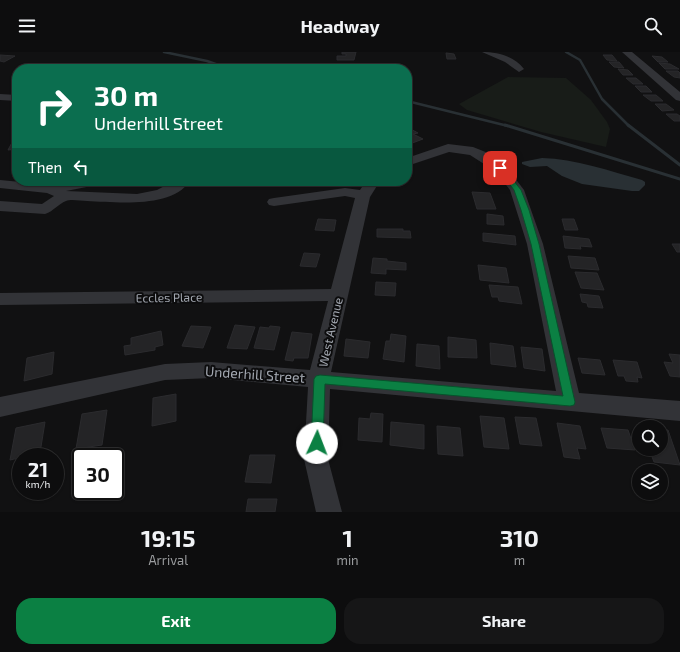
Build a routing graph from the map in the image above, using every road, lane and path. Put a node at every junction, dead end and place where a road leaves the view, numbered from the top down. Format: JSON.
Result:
{"nodes":[{"id":1,"x":487,"y":52,"type":"edge"},
{"id":2,"x":627,"y":52,"type":"edge"},
{"id":3,"x":519,"y":69,"type":"dead end"},
{"id":4,"x":0,"y":97,"type":"edge"},
{"id":5,"x":12,"y":98,"type":"edge"},
{"id":6,"x":680,"y":98,"type":"edge"},
{"id":7,"x":412,"y":160,"type":"edge"},
{"id":8,"x":0,"y":184,"type":"edge"},
{"id":9,"x":12,"y":185,"type":"edge"},
{"id":10,"x":17,"y":186,"type":"edge"},
{"id":11,"x":71,"y":186,"type":"edge"},
{"id":12,"x":177,"y":186,"type":"edge"},
{"id":13,"x":369,"y":188,"type":"edge"},
{"id":14,"x":50,"y":190,"type":"junction"},
{"id":15,"x":64,"y":195,"type":"junction"},
{"id":16,"x":274,"y":202,"type":"dead end"},
{"id":17,"x":0,"y":206,"type":"edge"},
{"id":18,"x":339,"y":295,"type":"junction"},
{"id":19,"x":0,"y":298,"type":"edge"},
{"id":20,"x":320,"y":379,"type":"junction"},
{"id":21,"x":570,"y":402,"type":"junction"},
{"id":22,"x":0,"y":407,"type":"edge"},
{"id":23,"x":680,"y":411,"type":"edge"},
{"id":24,"x":329,"y":512,"type":"edge"}],
"edges":[{"from":1,"to":3,"type":"street"},
{"from":2,"to":6,"type":"street"},
{"from":4,"to":5,"type":"street"},
{"from":7,"to":21,"type":"street"},
{"from":8,"to":9,"type":"street"},
{"from":10,"to":14,"type":"street"},
{"from":11,"to":14,"type":"street"},
{"from":12,"to":15,"type":"street"},
{"from":13,"to":16,"type":"street"},
{"from":13,"to":18,"type":"street","name":"West Avenue"},
{"from":14,"to":15,"type":"street"},
{"from":15,"to":17,"type":"street"},
{"from":18,"to":19,"type":"street","name":"Eccles Place"},
{"from":18,"to":20,"type":"street","name":"West Avenue"},
{"from":20,"to":21,"type":"street","name":"Underhill Street"},
{"from":20,"to":22,"type":"street","name":"Underhill Street"},
{"from":20,"to":24,"type":"street","name":"West Avenue"},
{"from":21,"to":23,"type":"street","name":"Underhill Street"}]}
